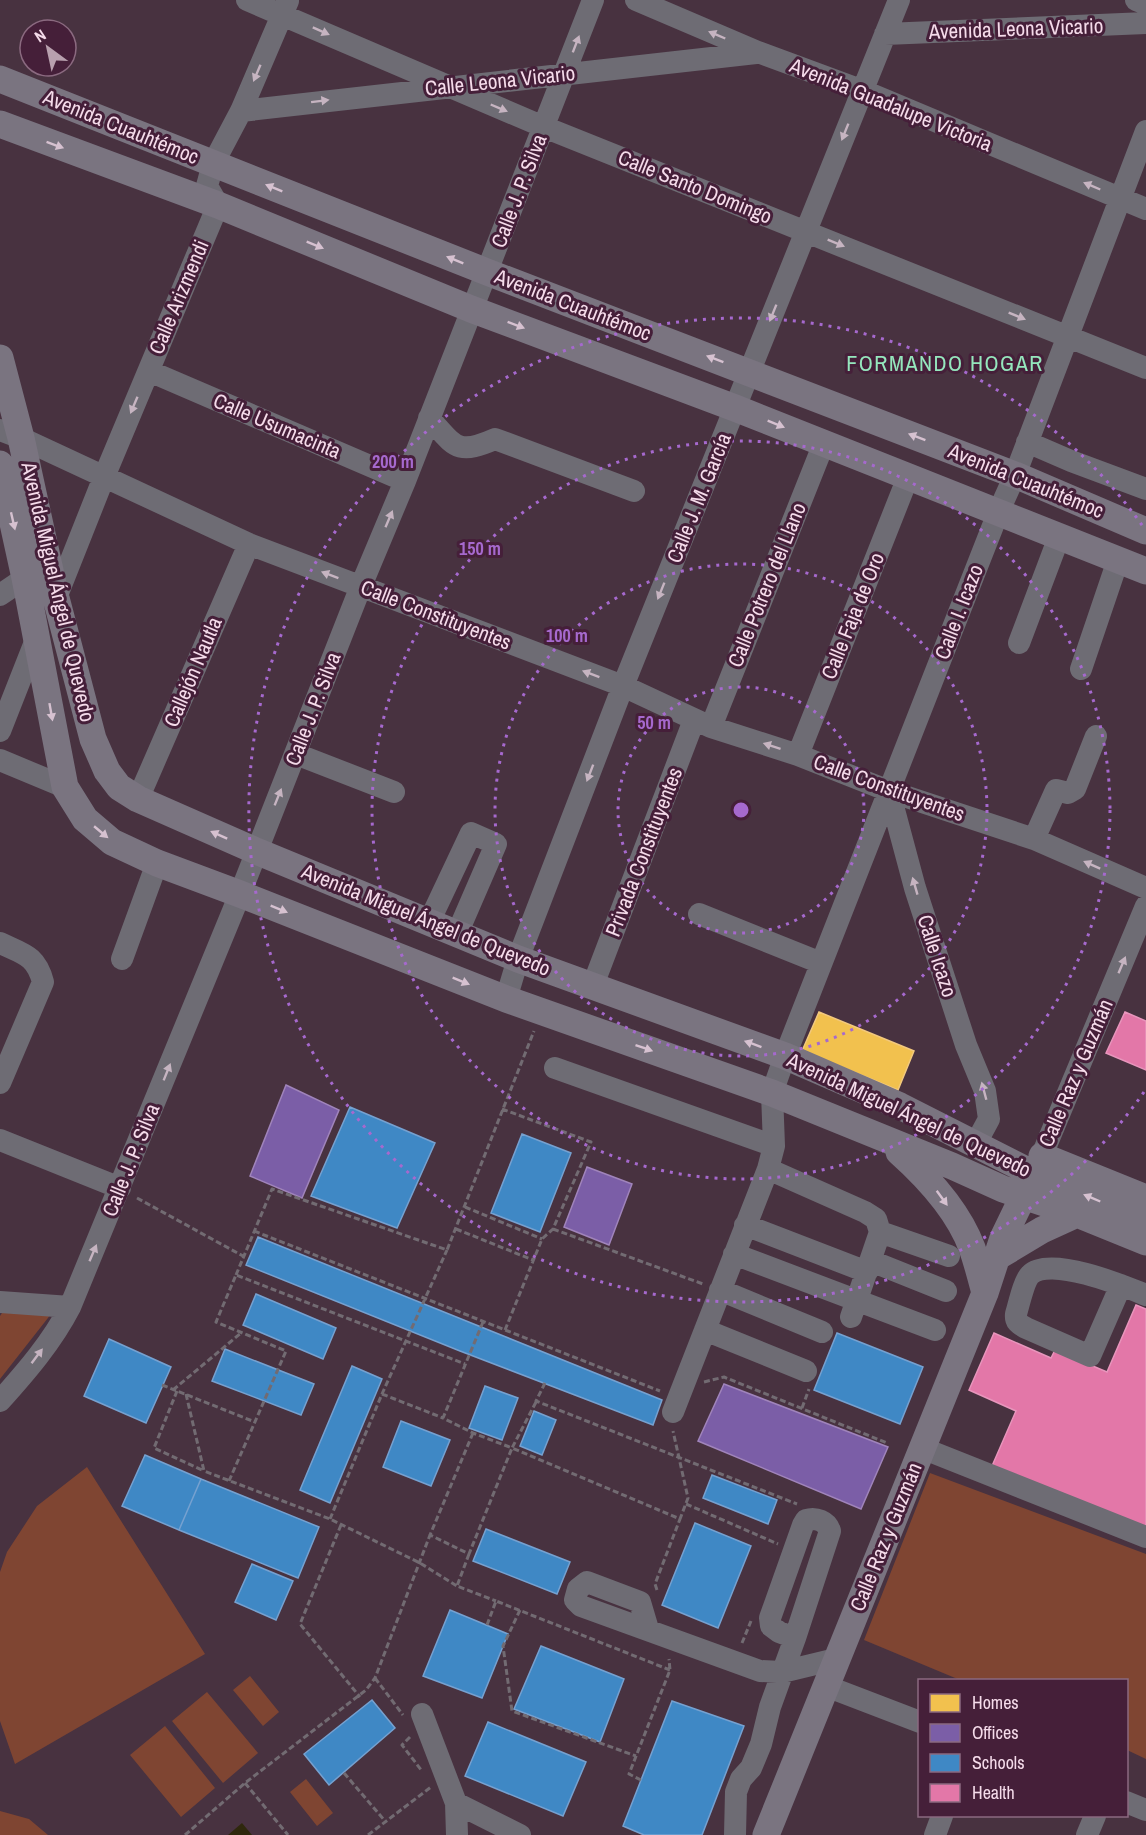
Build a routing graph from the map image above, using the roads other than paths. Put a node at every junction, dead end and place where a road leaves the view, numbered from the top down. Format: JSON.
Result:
{"nodes":[{"id":1,"x":247,"y":0,"type":"edge"},
{"id":2,"x":593,"y":0,"type":"edge"},
{"id":3,"x":636,"y":0,"type":"edge"},
{"id":4,"x":899,"y":0,"type":"edge"},
{"id":5,"x":1136,"y":0,"type":"edge"},
{"id":6,"x":1146,"y":4,"type":"edge"},
{"id":7,"x":285,"y":7,"type":"edge"},
{"id":8,"x":1146,"y":23,"type":"edge"},
{"id":9,"x":885,"y":34,"type":"junction"},
{"id":10,"x":758,"y":52,"type":"junction"},
{"id":11,"x":565,"y":73,"type":"junction"},
{"id":12,"x":0,"y":79,"type":"edge"},
{"id":13,"x":446,"y":86,"type":"junction"},
{"id":14,"x":861,"y":90,"type":"junction"},
{"id":15,"x":241,"y":111,"type":"junction"},
{"id":16,"x":0,"y":124,"type":"edge"},
{"id":17,"x":544,"y":127,"type":"junction"},
{"id":18,"x":1146,"y":131,"type":"edge"},
{"id":19,"x":213,"y":164,"type":"junction"},
{"id":20,"x":1120,"y":198,"type":"junction"},
{"id":21,"x":218,"y":205,"type":"junction"},
{"id":22,"x":1146,"y":208,"type":"edge"},
{"id":23,"x":805,"y":231,"type":"junction"},
{"id":24,"x":487,"y":272,"type":"junction"},
{"id":25,"x":471,"y":309,"type":"junction"},
{"id":26,"x":1068,"y":336,"type":"junction"},
{"id":27,"x":0,"y":358,"type":"edge"},
{"id":28,"x":1146,"y":368,"type":"edge"},
{"id":29,"x":149,"y":371,"type":"junction"},
{"id":30,"x":749,"y":372,"type":"junction"},
{"id":31,"x":735,"y":408,"type":"junction"},
{"id":32,"x":429,"y":418,"type":"junction"},
{"id":33,"x":11,"y":434,"type":"edge"},
{"id":34,"x":1027,"y":442,"type":"junction"},
{"id":35,"x":824,"y":443,"type":"junction"},
{"id":36,"x":1,"y":472,"type":"edge"},
{"id":37,"x":1015,"y":475,"type":"junction"},
{"id":38,"x":104,"y":477,"type":"junction"},
{"id":39,"x":908,"y":477,"type":"junction"},
{"id":40,"x":405,"y":481,"type":"junction"},
{"id":41,"x":1146,"y":489,"type":"edge"},
{"id":42,"x":634,"y":491,"type":"dead end"},
{"id":43,"x":998,"y":513,"type":"junction"},
{"id":44,"x":1146,"y":531,"type":"edge"},
{"id":45,"x":1059,"y":537,"type":"junction"},
{"id":46,"x":249,"y":544,"type":"junction"},
{"id":47,"x":1118,"y":560,"type":"junction"},
{"id":48,"x":1146,"y":571,"type":"edge"},
{"id":49,"x":26,"y":578,"type":"junction"},
{"id":50,"x":361,"y":586,"type":"junction"},
{"id":51,"x":0,"y":595,"type":"edge"},
{"id":52,"x":56,"y":598,"type":"junction"},
{"id":53,"x":37,"y":637,"type":"junction"},
{"id":54,"x":1019,"y":643,"type":"dead end"},
{"id":55,"x":1081,"y":669,"type":"dead end"},
{"id":56,"x":622,"y":686,"type":"junction"},
{"id":57,"x":703,"y":723,"type":"junction"},
{"id":58,"x":0,"y":731,"type":"edge"},
{"id":59,"x":1096,"y":736,"type":"dead end"},
{"id":60,"x":296,"y":754,"type":"junction"},
{"id":61,"x":798,"y":755,"type":"junction"},
{"id":62,"x":0,"y":760,"type":"edge"},
{"id":63,"x":65,"y":787,"type":"junction"},
{"id":64,"x":889,"y":791,"type":"junction"},
{"id":65,"x":394,"y":792,"type":"dead end"},
{"id":66,"x":138,"y":799,"type":"junction"},
{"id":67,"x":1034,"y":839,"type":"junction"},
{"id":68,"x":256,"y":851,"type":"junction"},
{"id":69,"x":157,"y":863,"type":"junction"},
{"id":70,"x":1146,"y":888,"type":"edge"},
{"id":71,"x":240,"y":894,"type":"junction"},
{"id":72,"x":699,"y":914,"type":"dead end"},
{"id":73,"x":1144,"y":919,"type":"edge"},
{"id":74,"x":429,"y":922,"type":"junction"},
{"id":75,"x":457,"y":934,"type":"junction"},
{"id":76,"x":0,"y":942,"type":"edge"},
{"id":77,"x":122,"y":959,"type":"dead end"},
{"id":78,"x":518,"y":959,"type":"junction"},
{"id":79,"x":821,"y":963,"type":"junction"},
{"id":80,"x":593,"y":985,"type":"junction"},
{"id":81,"x":506,"y":999,"type":"junction"},
{"id":82,"x":785,"y":1056,"type":"junction"},
{"id":83,"x":555,"y":1068,"type":"dead end"},
{"id":84,"x":0,"y":1083,"type":"edge"},
{"id":85,"x":772,"y":1093,"type":"junction"},
{"id":86,"x":989,"y":1119,"type":"junction"},
{"id":87,"x":0,"y":1140,"type":"edge"},
{"id":88,"x":887,"y":1141,"type":"junction"},
{"id":89,"x":975,"y":1145,"type":"junction"},
{"id":90,"x":774,"y":1146,"type":"junction"},
{"id":91,"x":916,"y":1152,"type":"junction"},
{"id":92,"x":1004,"y":1159,"type":"junction"},
{"id":93,"x":768,"y":1169,"type":"junction"},
{"id":94,"x":1024,"y":1184,"type":"junction"},
{"id":95,"x":120,"y":1188,"type":"junction"},
{"id":96,"x":1146,"y":1198,"type":"edge"},
{"id":97,"x":1067,"y":1219,"type":"junction"},
{"id":98,"x":1146,"y":1221,"type":"edge"},
{"id":99,"x":746,"y":1225,"type":"junction"},
{"id":100,"x":880,"y":1232,"type":"junction"},
{"id":101,"x":1146,"y":1242,"type":"edge"},
{"id":102,"x":1000,"y":1247,"type":"junction"},
{"id":103,"x":734,"y":1254,"type":"junction"},
{"id":104,"x":949,"y":1256,"type":"dead end"},
{"id":105,"x":1146,"y":1261,"type":"edge"},
{"id":106,"x":869,"y":1267,"type":"junction"},
{"id":107,"x":1121,"y":1285,"type":"junction"},
{"id":108,"x":720,"y":1290,"type":"junction"},
{"id":109,"x":946,"y":1291,"type":"dead end"},
{"id":110,"x":985,"y":1293,"type":"junction"},
{"id":111,"x":1146,"y":1295,"type":"edge"},
{"id":112,"x":0,"y":1302,"type":"edge"},
{"id":113,"x":70,"y":1306,"type":"junction"},
{"id":114,"x":854,"y":1309,"type":"junction"},
{"id":115,"x":705,"y":1330,"type":"junction"},
{"id":116,"x":935,"y":1330,"type":"dead end"},
{"id":117,"x":822,"y":1332,"type":"dead end"},
{"id":118,"x":806,"y":1371,"type":"dead end"},
{"id":119,"x":0,"y":1401,"type":"edge"},
{"id":120,"x":673,"y":1421,"type":"road end"},
{"id":121,"x":922,"y":1448,"type":"junction"},
{"id":122,"x":1146,"y":1537,"type":"edge"},
{"id":123,"x":648,"y":1629,"type":"dead end"},
{"id":124,"x":795,"y":1638,"type":"junction"},
{"id":125,"x":836,"y":1659,"type":"junction"},
{"id":126,"x":782,"y":1672,"type":"junction"},
{"id":127,"x":826,"y":1686,"type":"junction"},
{"id":128,"x":918,"y":1721,"type":"edge"},
{"id":129,"x":416,"y":1723,"type":"road end"},
{"id":130,"x":456,"y":1803,"type":"junction"},
{"id":131,"x":1128,"y":1803,"type":"edge"},
{"id":132,"x":1146,"y":1810,"type":"edge"},
{"id":133,"x":941,"y":1817,"type":"edge"},
{"id":134,"x":1094,"y":1817,"type":"edge"},
{"id":135,"x":458,"y":1835,"type":"edge"},
{"id":136,"x":520,"y":1835,"type":"edge"},
{"id":137,"x":735,"y":1835,"type":"edge"},
{"id":138,"x":766,"y":1835,"type":"edge"},
{"id":139,"x":935,"y":1835,"type":"edge"},
{"id":140,"x":1087,"y":1835,"type":"edge"}],
"edges":[{"from":1,"to":7,"type":"street","name":"Calle Santo Domingo"},
{"from":11,"to":2,"type":"street","name":"Calle J. P. Silva","one_way":true},
{"from":10,"to":3,"type":"street","name":"Avenida Guadalupe Victoria","one_way":true},
{"from":4,"to":9,"type":"street","name":"Calle J. M. García"},
{"from":5,"to":6,"type":"street"},
{"from":7,"to":13,"type":"street","name":"Calle Santo Domingo","one_way":true},
{"from":7,"to":15,"type":"street","one_way":true},
{"from":8,"to":9,"type":"street","name":"Avenida Leona Vicario"},
{"from":9,"to":14,"type":"street","name":"Calle J. M. García"},
{"from":10,"to":11,"type":"street","name":"Calle Leona Vicario"},
{"from":10,"to":14,"type":"street","name":"Avenida Guadalupe Victoria"},
{"from":11,"to":13,"type":"street","name":"Calle Leona Vicario"},
{"from":11,"to":17,"type":"street","name":"Calle J. P. Silva"},
{"from":12,"to":19,"type":"main road","name":"Avenida Cuauhtémoc"},
{"from":15,"to":13,"type":"street","name":"Calle Leona Vicario","one_way":true},
{"from":13,"to":17,"type":"street","name":"Calle Santo Domingo","one_way":true},
{"from":20,"to":14,"type":"street","name":"Avenida Guadalupe Victoria","one_way":true},
{"from":14,"to":23,"type":"street","name":"Calle J. M. García","one_way":true},
{"from":15,"to":19,"type":"street"},
{"from":16,"to":21,"type":"main road","name":"Avenida Cuauhtémoc","one_way":true},
{"from":17,"to":23,"type":"street","name":"Calle Santo Domingo"},
{"from":17,"to":24,"type":"street","name":"Calle J. P. Silva"},
{"from":18,"to":20,"type":"street","name":"Calle I. Icazo"},
{"from":19,"to":21,"type":"street"},
{"from":24,"to":19,"type":"main road","name":"Avenida Cuauhtémoc","one_way":true},
{"from":20,"to":22,"type":"street","name":"Avenida Guadalupe Victoria"},
{"from":20,"to":26,"type":"street","name":"Calle I. Icazo"},
{"from":21,"to":25,"type":"main road","name":"Avenida Cuauhtémoc","one_way":true},
{"from":21,"to":29,"type":"street","name":"Calle Arizmendi"},
{"from":23,"to":26,"type":"street","name":"Calle Santo Domingo","one_way":true},
{"from":23,"to":30,"type":"street","name":"Calle J. M. García","one_way":true},
{"from":24,"to":25,"type":"street","name":"Calle J. P. Silva"},
{"from":30,"to":24,"type":"main road","name":"Avenida Cuauhtémoc","one_way":true},
{"from":25,"to":31,"type":"main road","name":"Avenida Cuauhtémoc","one_way":true},
{"from":25,"to":32,"type":"street","name":"Calle J. P. Silva"},
{"from":26,"to":28,"type":"street","name":"Calle Santo Domingo"},
{"from":26,"to":34,"type":"street","name":"Calle I. Icazo"},
{"from":27,"to":33,"type":"main road","name":"Avenida Miguel Ángel de Quevedo"},
{"from":29,"to":38,"type":"street","name":"Calle Arizmendi","one_way":true},
{"from":29,"to":40,"type":"street","name":"Calle Usumacinta"},
{"from":30,"to":31,"type":"street","name":"Calle J. M. García"},
{"from":37,"to":30,"type":"main road","name":"Avenida Cuauhtémoc","one_way":true},
{"from":31,"to":35,"type":"main road","name":"Avenida Cuauhtémoc","one_way":true},
{"from":31,"to":56,"type":"street","name":"Calle J. M. García","one_way":true},
{"from":32,"to":40,"type":"street","name":"Calle J. P. Silva"},
{"from":32,"to":42,"type":"street"},
{"from":33,"to":38,"type":"street","name":"Calle Constituyentes"},
{"from":33,"to":52,"type":"main road","name":"Avenida Miguel Ángel de Quevedo"},
{"from":34,"to":37,"type":"street","name":"Calle I. Icazo"},
{"from":34,"to":41,"type":"street"},
{"from":35,"to":39,"type":"main road","name":"Avenida Cuauhtémoc"},
{"from":35,"to":57,"type":"street","name":"Calle Potrero del Llano"},
{"from":36,"to":49,"type":"main road","name":"Avenida Miguel Ángel de Quevedo","one_way":true},
{"from":37,"to":43,"type":"street","name":"Calle I. Icazo"},
{"from":37,"to":44,"type":"main road","name":"Avenida Cuauhtémoc"},
{"from":38,"to":46,"type":"street","name":"Calle Constituyentes"},
{"from":38,"to":52,"type":"street","name":"Calle Arizmendi"},
{"from":39,"to":43,"type":"main road","name":"Avenida Cuauhtémoc"},
{"from":39,"to":61,"type":"street","name":"Calle Faja de Oro"},
{"from":50,"to":40,"type":"street","name":"Calle J. P. Silva","one_way":true},
{"from":43,"to":45,"type":"main road","name":"Avenida Cuauhtémoc"},
{"from":43,"to":64,"type":"street","name":"Calle I. Icazo"},
{"from":45,"to":47,"type":"main road","name":"Avenida Cuauhtémoc"},
{"from":45,"to":54,"type":"street"},
{"from":50,"to":46,"type":"street","name":"Calle Constituyentes","one_way":true},
{"from":46,"to":66,"type":"street","name":"Callejón Nautla"},
{"from":47,"to":48,"type":"main road","name":"Avenida Cuauhtémoc"},
{"from":47,"to":55,"type":"street"},
{"from":49,"to":51,"type":"street"},
{"from":49,"to":53,"type":"main road","name":"Avenida Miguel Ángel de Quevedo"},
{"from":56,"to":50,"type":"street","name":"Calle Constituyentes","one_way":true},
{"from":50,"to":60,"type":"street","name":"Calle J. P. Silva"},
{"from":52,"to":66,"type":"main road","name":"Avenida Miguel Ángel de Quevedo"},
{"from":53,"to":58,"type":"street"},
{"from":53,"to":63,"type":"main road","name":"Avenida Miguel Ángel de Quevedo","one_way":true},
{"from":56,"to":57,"type":"street","name":"Calle Constituyentes"},
{"from":56,"to":78,"type":"street","name":"Calle J. M. García","one_way":true},
{"from":61,"to":57,"type":"street","name":"Calle Constituyentes","one_way":true},
{"from":57,"to":80,"type":"street","name":"Privada Constituyentes"},
{"from":59,"to":67,"type":"street"},
{"from":60,"to":65,"type":"street"},
{"from":68,"to":60,"type":"street","name":"Calle J. P. Silva","one_way":true},
{"from":61,"to":64,"type":"street","name":"Calle Constituyentes"},
{"from":62,"to":63,"type":"street"},
{"from":63,"to":69,"type":"main road","name":"Avenida Miguel Ángel de Quevedo","one_way":true},
{"from":64,"to":67,"type":"street","name":"Calle Constituyentes"},
{"from":64,"to":79,"type":"street","name":"Calle I. Icazo"},
{"from":86,"to":64,"type":"street","name":"Calle Icazo","one_way":true},
{"from":68,"to":66,"type":"main road","name":"Avenida Miguel Ángel de Quevedo","one_way":true},
{"from":70,"to":67,"type":"street","name":"Calle Constituyentes","one_way":true},
{"from":68,"to":71,"type":"street","name":"Calle J. P. Silva"},
{"from":68,"to":74,"type":"main road","name":"Avenida Miguel Ángel de Quevedo"},
{"from":69,"to":71,"type":"main road","name":"Avenida Miguel Ángel de Quevedo"},
{"from":69,"to":77,"type":"street"},
{"from":71,"to":81,"type":"main road","name":"Avenida Miguel Ángel de Quevedo","one_way":true},
{"from":95,"to":71,"type":"street","name":"Calle J. P. Silva","one_way":true},
{"from":72,"to":79,"type":"street"},
{"from":94,"to":73,"type":"street","name":"Calle Raz y Guzmán","one_way":true},
{"from":74,"to":75,"type":"main road","name":"Avenida Miguel Ángel de Quevedo"},
{"from":74,"to":75,"type":"street"},
{"from":75,"to":78,"type":"main road","name":"Avenida Miguel Ángel de Quevedo"},
{"from":76,"to":84,"type":"street"},
{"from":78,"to":80,"type":"main road","name":"Avenida Miguel Ángel de Quevedo"},
{"from":78,"to":81,"type":"street","name":"Calle J. M. García"},
{"from":79,"to":82,"type":"street","name":"Calle I. Icazo"},
{"from":82,"to":80,"type":"main road","name":"Avenida Miguel Ángel de Quevedo","one_way":true},
{"from":81,"to":85,"type":"main road","name":"Avenida Miguel Ángel de Quevedo","one_way":true},
{"from":82,"to":85,"type":"street","name":"Calle I. Icazo"},
{"from":82,"to":89,"type":"main road","name":"Avenida Miguel Ángel de Quevedo"},
{"from":83,"to":90,"type":"street"},
{"from":85,"to":88,"type":"main road","name":"Avenida Miguel Ángel de Quevedo"},
{"from":85,"to":90,"type":"street"},
{"from":86,"to":89,"type":"street"},
{"from":86,"to":92,"type":"street","name":"Calle Icazo"},
{"from":87,"to":95,"type":"street"},
{"from":88,"to":91,"type":"main road","name":"Avenida Miguel Ángel de Quevedo"},
{"from":88,"to":110,"type":"main road","one_way":true},
{"from":89,"to":91,"type":"main road"},
{"from":89,"to":92,"type":"main road","name":"Avenida Miguel Ángel de Quevedo"},
{"from":90,"to":93,"type":"street"},
{"from":91,"to":94,"type":"main road","name":"Avenida Miguel Ángel de Quevedo"},
{"from":92,"to":94,"type":"main road","name":"Avenida Miguel Ángel de Quevedo"},
{"from":93,"to":99,"type":"street"},
{"from":93,"to":100,"type":"street"},
{"from":94,"to":96,"type":"main road"},
{"from":94,"to":97,"type":"main road"},
{"from":98,"to":94,"type":"main road","name":"Avenida Miguel Ángel de Quevedo","one_way":true},
{"from":94,"to":102,"type":"main road","name":"Calle Raz y Guzmán"},
{"from":113,"to":95,"type":"street","name":"Calle J. P. Silva","one_way":true},
{"from":97,"to":101,"type":"main road"},
{"from":97,"to":102,"type":"main road"},
{"from":97,"to":105,"type":"main road"},
{"from":99,"to":103,"type":"street"},
{"from":99,"to":106,"type":"street"},
{"from":100,"to":104,"type":"street"},
{"from":100,"to":106,"type":"street"},
{"from":102,"to":110,"type":"main road","name":"Calle Raz y Guzmán"},
{"from":103,"to":108,"type":"street"},
{"from":103,"to":114,"type":"street"},
{"from":106,"to":109,"type":"street"},
{"from":106,"to":114,"type":"street"},
{"from":107,"to":107,"type":"street"},
{"from":107,"to":111,"type":"street"},
{"from":108,"to":115,"type":"street"},
{"from":108,"to":117,"type":"street"},
{"from":110,"to":121,"type":"main road","name":"Calle Raz y Guzmán"},
{"from":112,"to":113,"type":"street"},
{"from":119,"to":113,"type":"street","name":"Calle J. P. Silva","one_way":true},
{"from":114,"to":116,"type":"street"},
{"from":115,"to":118,"type":"street"},
{"from":115,"to":120,"type":"street"},
{"from":121,"to":122,"type":"street"},
{"from":121,"to":125,"type":"main road","name":"Calle Raz y Guzmán"},
{"from":123,"to":126,"type":"street"},
{"from":124,"to":124,"type":"street"},
{"from":124,"to":126,"type":"street"},
{"from":125,"to":126,"type":"street"},
{"from":125,"to":127,"type":"main road","name":"Calle Raz y Guzmán"},
{"from":126,"to":137,"type":"street"},
{"from":127,"to":128,"type":"street"},
{"from":127,"to":138,"type":"main road","name":"Calle Raz y Guzmán"},
{"from":129,"to":130,"type":"street"},
{"from":130,"to":135,"type":"street"},
{"from":130,"to":136,"type":"street"},
{"from":131,"to":132,"type":"street"},
{"from":133,"to":139,"type":"street"},
{"from":134,"to":140,"type":"street"}]}
